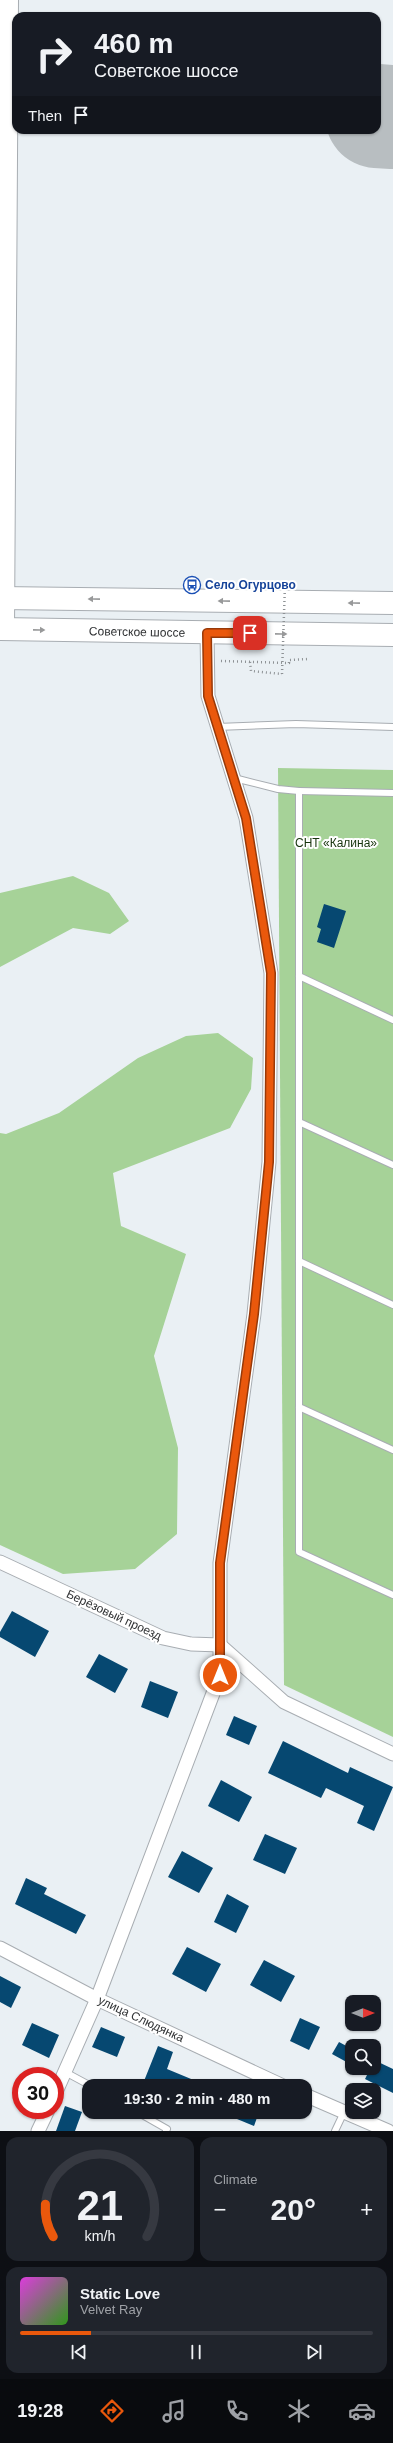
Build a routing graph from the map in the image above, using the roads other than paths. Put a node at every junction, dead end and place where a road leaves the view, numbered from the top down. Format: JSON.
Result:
{"nodes":[{"id":1,"x":9,"y":0,"type":"edge"},
{"id":2,"x":12,"y":16,"type":"edge"},
{"id":3,"x":12,"y":80,"type":"edge"},
{"id":4,"x":3,"y":598,"type":"edge"},
{"id":5,"x":393,"y":604,"type":"edge"},
{"id":6,"x":2,"y":629,"type":"edge"},
{"id":7,"x":207,"y":633,"type":"junction"},
{"id":8,"x":393,"y":635,"type":"edge"},
{"id":9,"x":393,"y":727,"type":"edge"},
{"id":10,"x":217,"y":728,"type":"junction"},
{"id":11,"x":233,"y":778,"type":"junction"},
{"id":12,"x":298,"y":790,"type":"junction"},
{"id":13,"x":393,"y":793,"type":"edge"},
{"id":14,"x":298,"y":976,"type":"junction"},
{"id":15,"x":393,"y":1020,"type":"edge"},
{"id":16,"x":299,"y":1122,"type":"junction"},
{"id":17,"x":393,"y":1165,"type":"edge"},
{"id":18,"x":299,"y":1261,"type":"junction"},
{"id":19,"x":393,"y":1305,"type":"edge"},
{"id":20,"x":299,"y":1407,"type":"junction"},
{"id":21,"x":393,"y":1450,"type":"edge"},
{"id":22,"x":0,"y":1562,"type":"edge"},
{"id":23,"x":393,"y":1595,"type":"edge"},
{"id":24,"x":220,"y":1645,"type":"junction"},
{"id":25,"x":393,"y":1754,"type":"edge"},
{"id":26,"x":0,"y":1948,"type":"edge"},
{"id":27,"x":97,"y":1999,"type":"junction"},
{"id":28,"x":65,"y":2072,"type":"joint"},
{"id":29,"x":269,"y":2079,"type":"edge"},
{"id":30,"x":82,"y":2081,"type":"edge"},
{"id":31,"x":312,"y":2098,"type":"edge"},
{"id":32,"x":344,"y":2112,"type":"junction"},
{"id":33,"x":44,"y":2119,"type":"edge"},
{"id":34,"x":149,"y":2119,"type":"edge"},
{"id":35,"x":38,"y":2131,"type":"edge"},
{"id":36,"x":166,"y":2131,"type":"edge"},
{"id":37,"x":335,"y":2131,"type":"edge"},
{"id":38,"x":388,"y":2131,"type":"edge"}],
"edges":[{"from":1,"to":2,"type":"street"},
{"from":3,"to":4,"type":"street"},
{"from":5,"to":4,"type":"highway","one_way":true},
{"from":4,"to":6,"type":"street"},
{"from":6,"to":7,"type":"highway","name":"Советское шоссе","one_way":true},
{"from":7,"to":8,"type":"highway","name":"Советское шоссе","one_way":true},
{"from":7,"to":10,"type":"street"},
{"from":9,"to":10,"type":"lane"},
{"from":10,"to":11,"type":"street"},
{"from":11,"to":12,"type":"lane"},
{"from":11,"to":24,"type":"street"},
{"from":12,"to":13,"type":"lane"},
{"from":12,"to":14,"type":"lane"},
{"from":14,"to":15,"type":"lane"},
{"from":14,"to":16,"type":"lane"},
{"from":16,"to":17,"type":"lane"},
{"from":16,"to":18,"type":"lane"},
{"from":18,"to":19,"type":"lane"},
{"from":18,"to":20,"type":"lane"},
{"from":20,"to":21,"type":"lane"},
{"from":20,"to":23,"type":"lane"},
{"from":22,"to":24,"type":"street","name":"Берёзовый проезд"},
{"from":24,"to":25,"type":"street"},
{"from":24,"to":27,"type":"street"},
{"from":26,"to":27,"type":"street","name":"улица Слюдянка"},
{"from":27,"to":28,"type":"street"},
{"from":27,"to":29,"type":"street","name":"улица Слюдянка"},
{"from":28,"to":30,"type":"lane"},
{"from":31,"to":32,"type":"street"},
{"from":32,"to":37,"type":"lane"},
{"from":32,"to":38,"type":"street"},
{"from":33,"to":35,"type":"street"},
{"from":34,"to":36,"type":"lane"}]}
